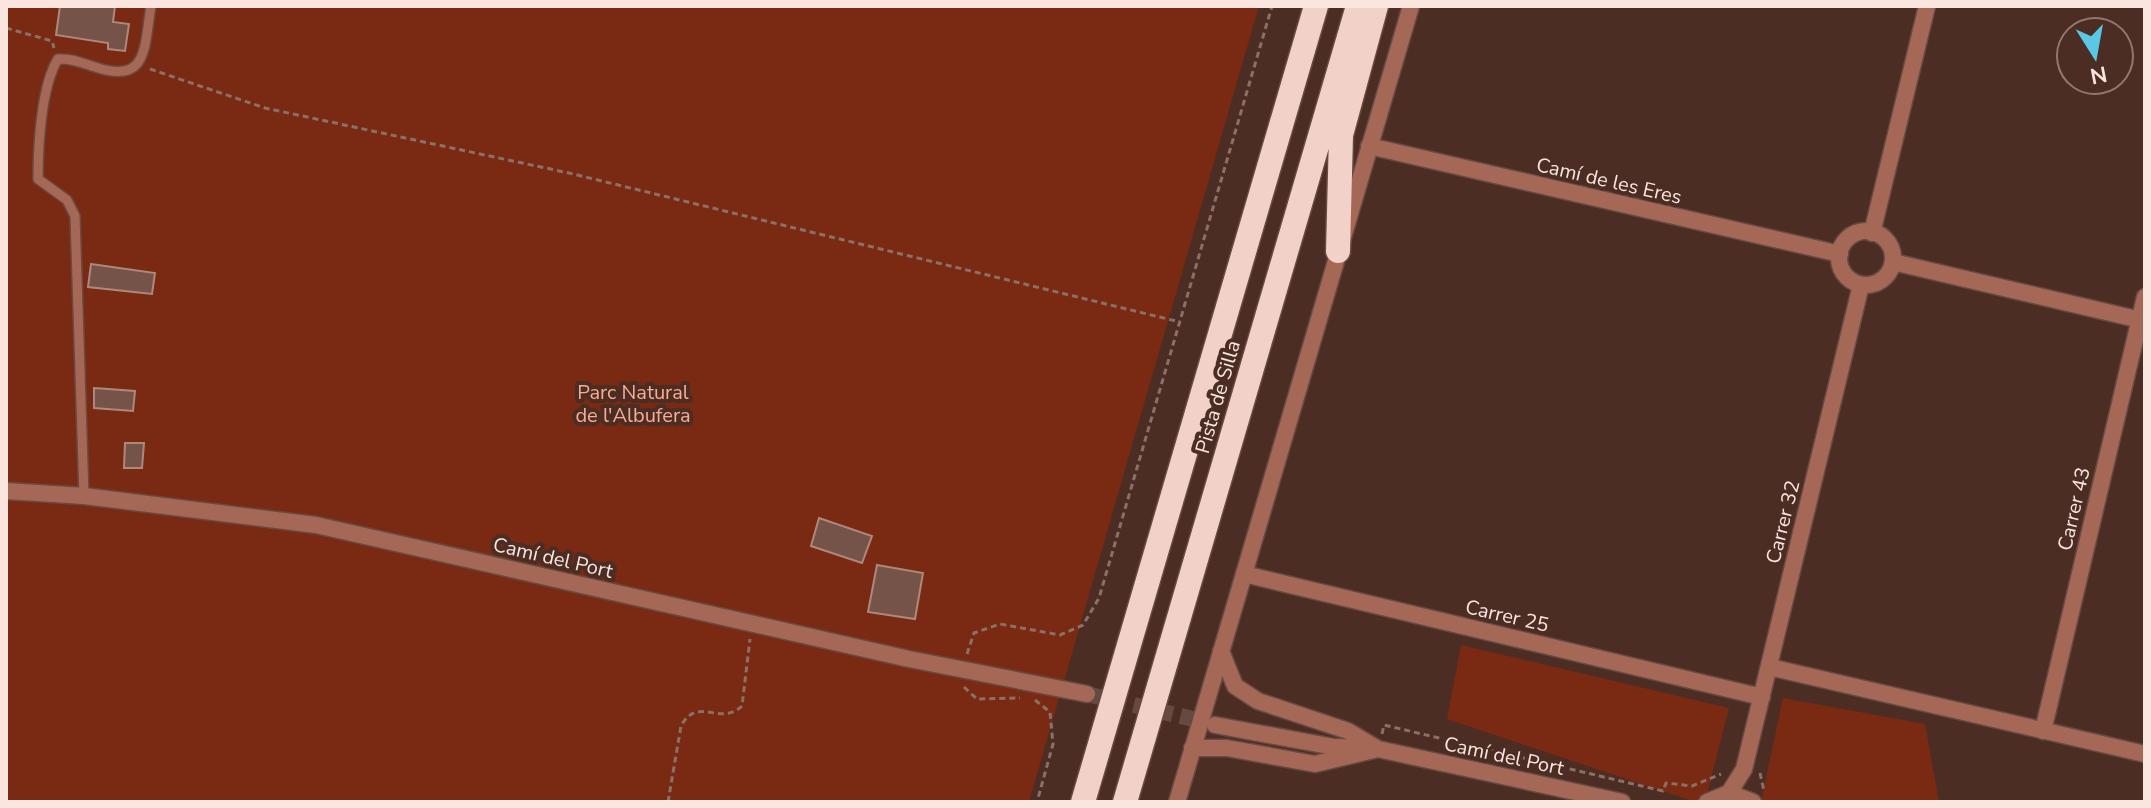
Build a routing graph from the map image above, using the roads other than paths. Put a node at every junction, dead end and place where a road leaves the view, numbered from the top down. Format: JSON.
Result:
{"nodes":[{"id":1,"x":151,"y":6,"type":"edge"},
{"id":2,"x":1316,"y":6,"type":"edge"},
{"id":3,"x":1358,"y":6,"type":"edge"},
{"id":4,"x":1376,"y":6,"type":"edge"},
{"id":5,"x":1411,"y":6,"type":"edge"},
{"id":6,"x":1927,"y":6,"type":"edge"},
{"id":7,"x":1369,"y":146,"type":"junction"},
{"id":8,"x":1872,"y":233,"type":"junction"},
{"id":9,"x":1338,"y":251,"type":"junction"},
{"id":10,"x":1840,"y":254,"type":"junction"},
{"id":11,"x":1893,"y":262,"type":"junction"},
{"id":12,"x":1861,"y":285,"type":"junction"},
{"id":13,"x":2145,"y":297,"type":"edge"},
{"id":14,"x":2142,"y":320,"type":"edge"},
{"id":15,"x":6,"y":491,"type":"edge"},
{"id":16,"x":84,"y":496,"type":"junction"},
{"id":17,"x":1244,"y":574,"type":"junction"},
{"id":18,"x":1221,"y":651,"type":"junction"},
{"id":19,"x":1769,"y":667,"type":"junction"},
{"id":20,"x":1087,"y":694,"type":"tunnel mouth"},
{"id":21,"x":1762,"y":697,"type":"junction"},
{"id":22,"x":1215,"y":725,"type":"tunnel mouth"},
{"id":23,"x":2043,"y":731,"type":"junction"},
{"id":24,"x":1192,"y":748,"type":"junction"},
{"id":25,"x":1378,"y":749,"type":"junction"},
{"id":26,"x":2145,"y":754,"type":"edge"},
{"id":27,"x":1744,"y":769,"type":"junction"},
{"id":28,"x":1729,"y":793,"type":"junction"},
{"id":29,"x":1751,"y":800,"type":"edge"},
{"id":30,"x":1083,"y":802,"type":"edge"},
{"id":31,"x":1125,"y":802,"type":"edge"},
{"id":32,"x":1177,"y":802,"type":"edge"},
{"id":33,"x":1622,"y":802,"type":"edge"},
{"id":34,"x":1707,"y":802,"type":"edge"}],
"edges":[{"from":1,"to":16,"type":"lane"},
{"from":2,"to":30,"type":"highway","name":"Pista de Silla"},
{"from":3,"to":31,"type":"highway","name":"Pista de Silla"},
{"from":4,"to":9,"type":"highway"},
{"from":5,"to":7,"type":"street"},
{"from":6,"to":8,"type":"street"},
{"from":7,"to":9,"type":"street"},
{"from":7,"to":10,"type":"street","name":"Camí de les Eres"},
{"from":8,"to":10,"type":"street"},
{"from":8,"to":11,"type":"street"},
{"from":9,"to":17,"type":"street"},
{"from":10,"to":12,"type":"street"},
{"from":11,"to":12,"type":"street"},
{"from":11,"to":14,"type":"street"},
{"from":12,"to":19,"type":"street","name":"Carrer 32"},
{"from":13,"to":14,"type":"street","name":"Carrer 43"},
{"from":14,"to":23,"type":"street","name":"Carrer 43"},
{"from":15,"to":16,"type":"street","name":"Camí del Port"},
{"from":16,"to":20,"type":"street","name":"Camí del Port"},
{"from":17,"to":18,"type":"street"},
{"from":17,"to":21,"type":"street","name":"Carrer 25"},
{"from":18,"to":24,"type":"street"},
{"from":18,"to":25,"type":"street","name":"Camí del Port"},
{"from":19,"to":21,"type":"street","name":"Carrer 32"},
{"from":19,"to":23,"type":"street"},
{"from":21,"to":27,"type":"street","name":"Carrer 32"},
{"from":22,"to":25,"type":"street","name":"Camí del Port"},
{"from":23,"to":26,"type":"street"},
{"from":24,"to":25,"type":"street","name":"Camí del Port"},
{"from":24,"to":32,"type":"street"},
{"from":25,"to":33,"type":"street","name":"Camí del Port"},
{"from":27,"to":28,"type":"street","name":"Carrer 32"},
{"from":27,"to":29,"type":"street","name":"Carrer 32"},
{"from":28,"to":29,"type":"street"},
{"from":28,"to":34,"type":"street"}]}
